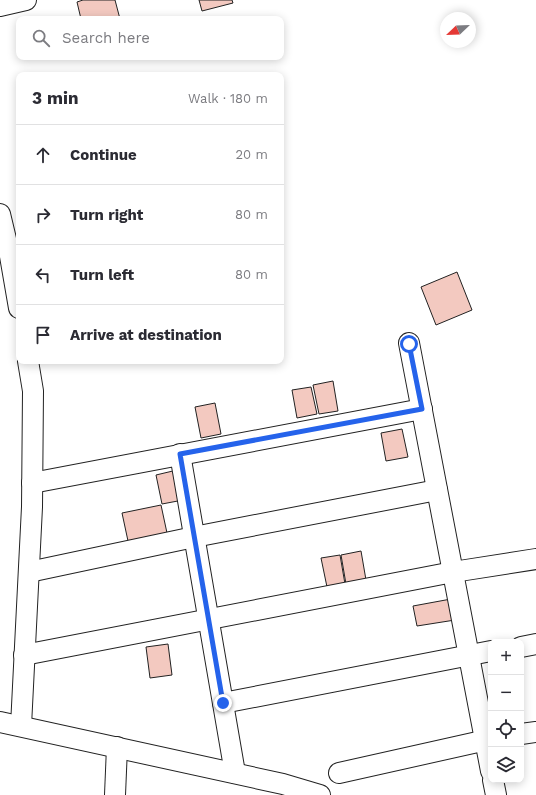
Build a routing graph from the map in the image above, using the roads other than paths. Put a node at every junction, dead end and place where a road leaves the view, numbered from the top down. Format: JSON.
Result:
{"nodes":[{"id":1,"x":26,"y":0,"type":"edge"},
{"id":2,"x":0,"y":6,"type":"edge"},
{"id":3,"x":0,"y":214,"type":"edge"},
{"id":4,"x":16,"y":291,"type":"edge"},
{"id":5,"x":409,"y":344,"type":"dead end"},
{"id":6,"x":28,"y":364,"type":"edge"},
{"id":7,"x":422,"y":409,"type":"junction"},
{"id":8,"x":180,"y":454,"type":"junction"},
{"id":9,"x":32,"y":483,"type":"junction"},
{"id":10,"x":437,"y":490,"type":"junction"},
{"id":11,"x":194,"y":537,"type":"junction"},
{"id":12,"x":536,"y":559,"type":"edge"},
{"id":13,"x":29,"y":572,"type":"junction"},
{"id":14,"x":453,"y":572,"type":"junction"},
{"id":15,"x":208,"y":620,"type":"junction"},
{"id":16,"x":536,"y":644,"type":"edge"},
{"id":17,"x":524,"y":646,"type":"edge"},
{"id":18,"x":488,"y":652,"type":"edge"},
{"id":19,"x":24,"y":655,"type":"junction"},
{"id":20,"x":469,"y":655,"type":"junction"},
{"id":21,"x":223,"y":703,"type":"junction"},
{"id":22,"x":0,"y":722,"type":"edge"},
{"id":23,"x":21,"y":726,"type":"junction"},
{"id":24,"x":536,"y":732,"type":"edge"},
{"id":25,"x":524,"y":734,"type":"edge"},
{"id":26,"x":488,"y":740,"type":"edge"},
{"id":27,"x":117,"y":747,"type":"junction"},
{"id":28,"x":235,"y":773,"type":"junction"},
{"id":29,"x":339,"y":773,"type":"dead end"},
{"id":30,"x":494,"y":783,"type":"edge"},
{"id":31,"x":115,"y":795,"type":"edge"},
{"id":32,"x":320,"y":795,"type":"edge"},
{"id":33,"x":496,"y":795,"type":"edge"}],
"edges":[{"from":1,"to":2,"type":"street"},
{"from":3,"to":4,"type":"street"},
{"from":5,"to":7,"type":"street"},
{"from":6,"to":9,"type":"street"},
{"from":7,"to":8,"type":"street"},
{"from":7,"to":10,"type":"street"},
{"from":8,"to":9,"type":"street"},
{"from":8,"to":11,"type":"street"},
{"from":9,"to":13,"type":"street"},
{"from":10,"to":11,"type":"street"},
{"from":10,"to":14,"type":"street"},
{"from":11,"to":13,"type":"street"},
{"from":11,"to":15,"type":"street"},
{"from":12,"to":14,"type":"street"},
{"from":13,"to":19,"type":"street"},
{"from":14,"to":15,"type":"street"},
{"from":14,"to":20,"type":"street"},
{"from":15,"to":19,"type":"street"},
{"from":15,"to":21,"type":"street"},
{"from":16,"to":17,"type":"street"},
{"from":18,"to":20,"type":"street"},
{"from":19,"to":23,"type":"street"},
{"from":20,"to":21,"type":"street"},
{"from":20,"to":26,"type":"street"},
{"from":21,"to":28,"type":"street"},
{"from":22,"to":23,"type":"street"},
{"from":23,"to":27,"type":"street"},
{"from":24,"to":25,"type":"street"},
{"from":26,"to":29,"type":"street"},
{"from":27,"to":28,"type":"street"},
{"from":27,"to":31,"type":"street"},
{"from":28,"to":32,"type":"street"},
{"from":30,"to":33,"type":"street"}]}
